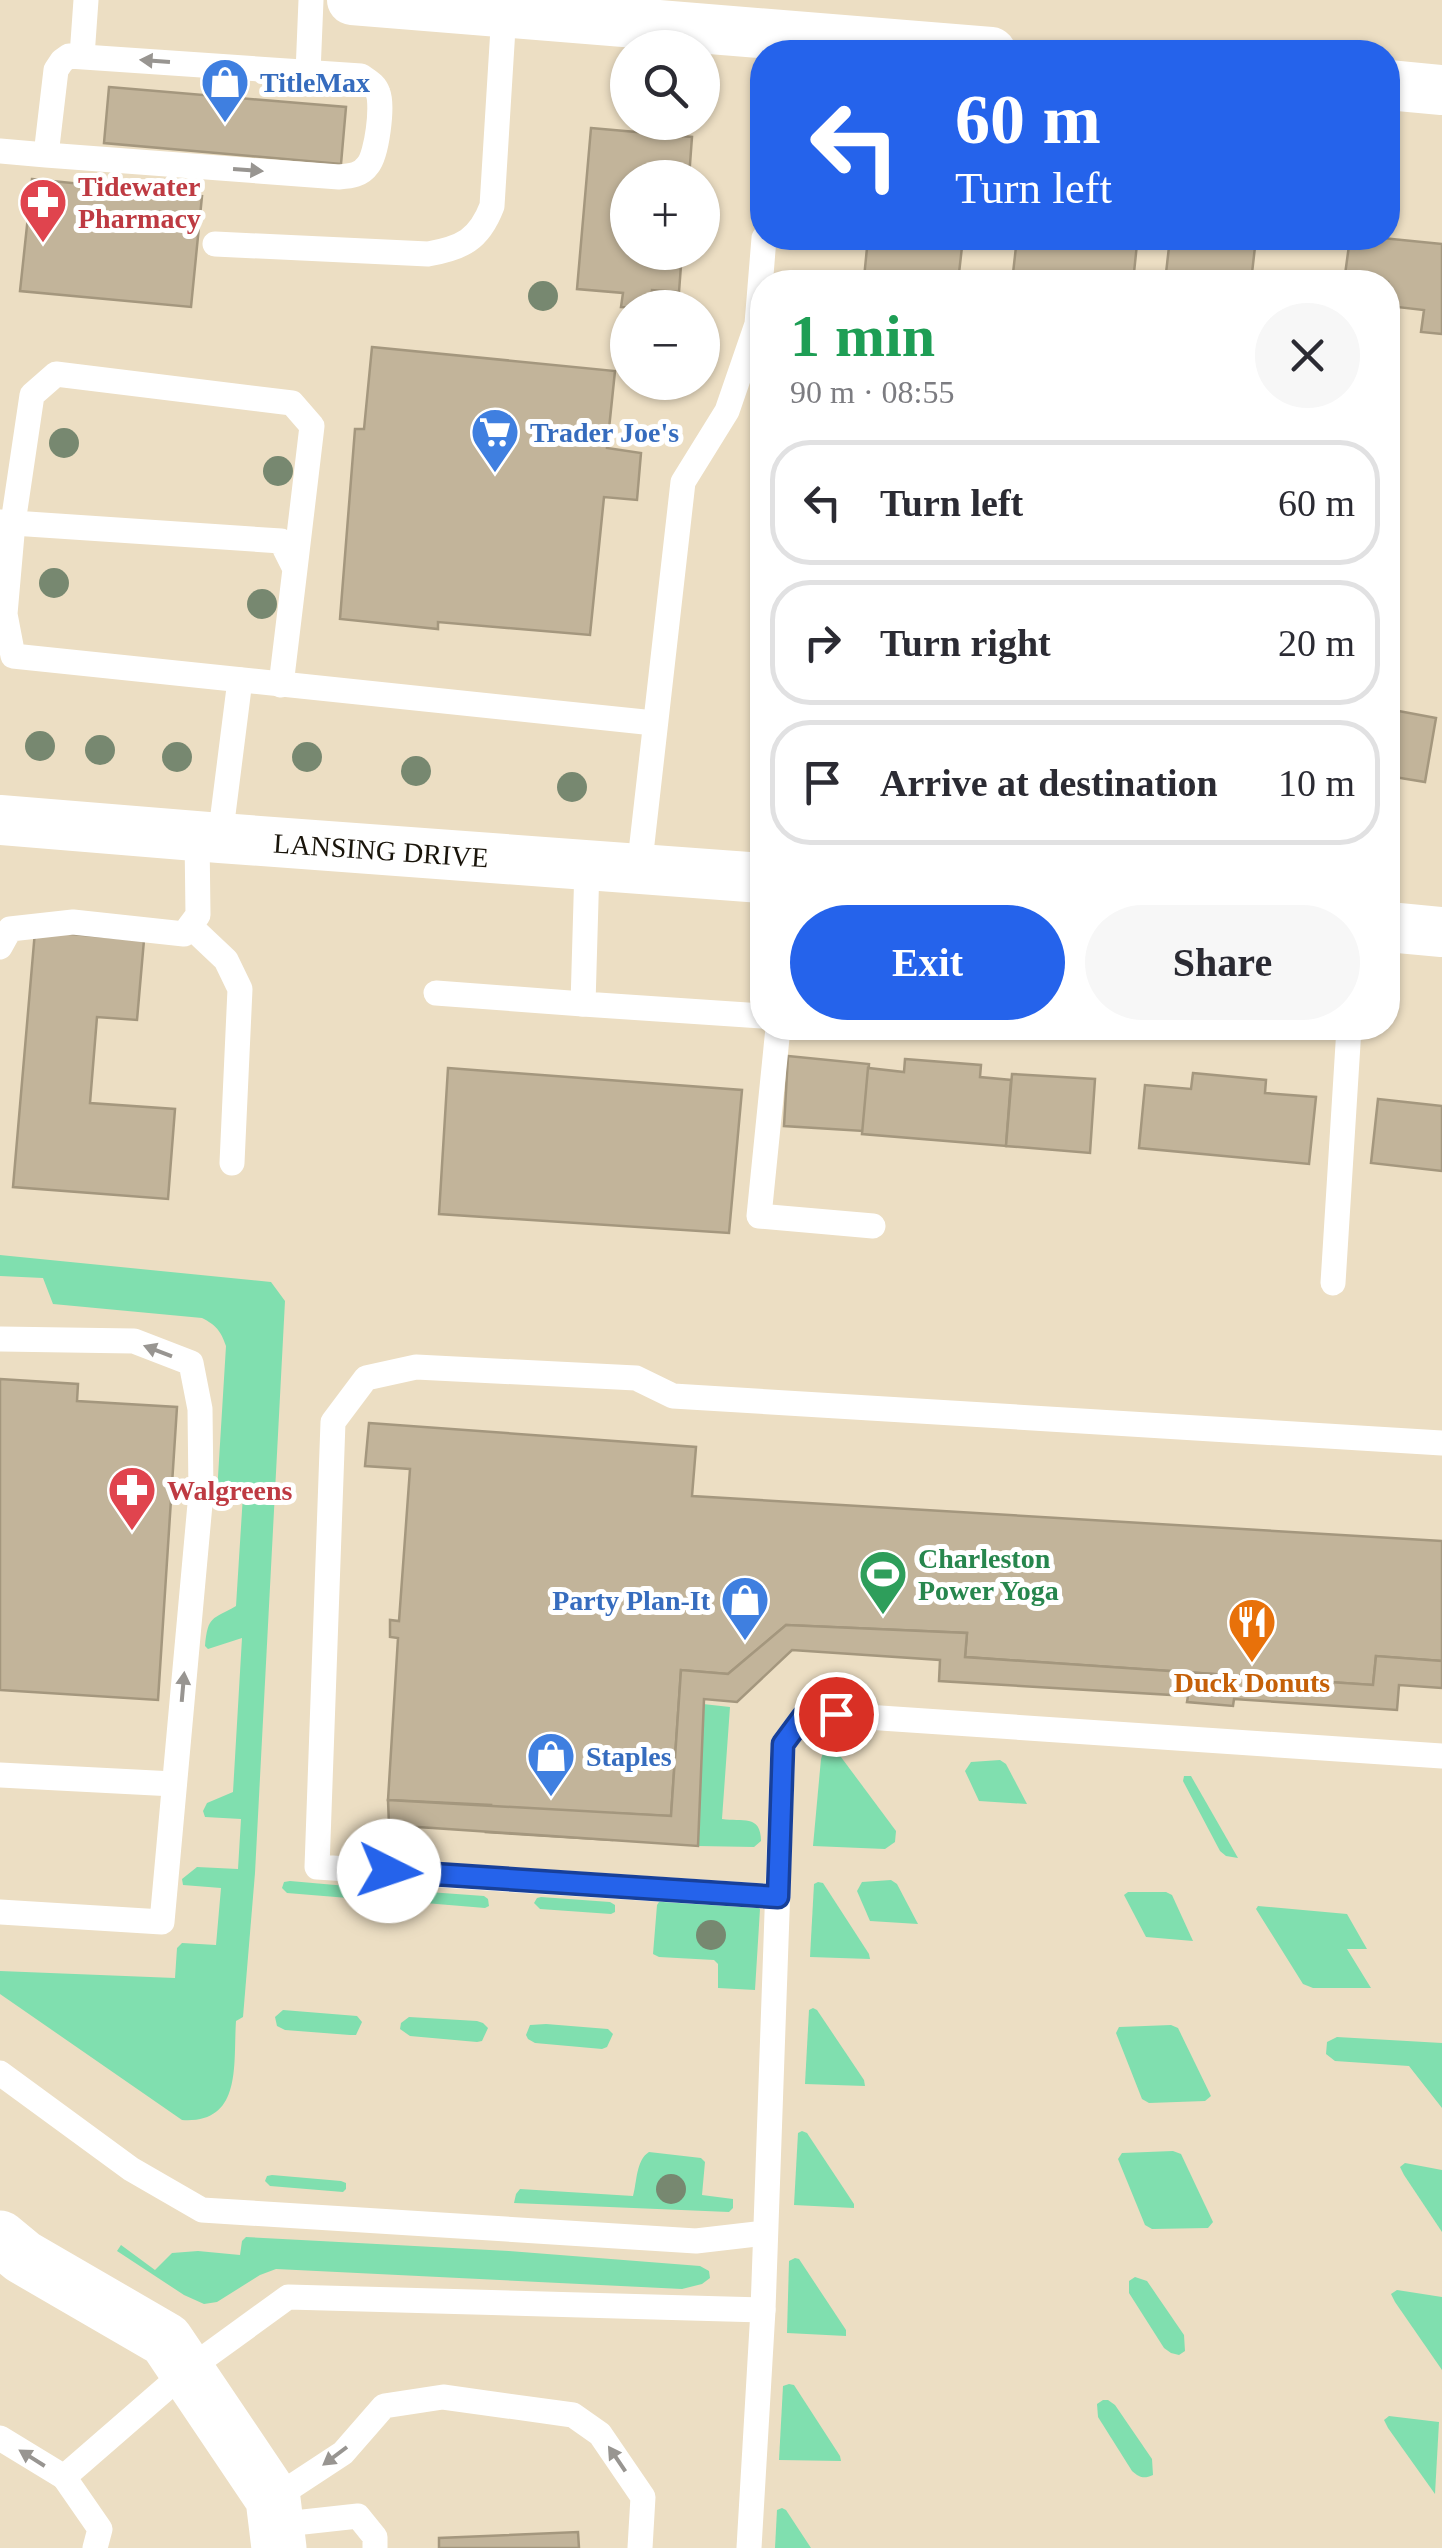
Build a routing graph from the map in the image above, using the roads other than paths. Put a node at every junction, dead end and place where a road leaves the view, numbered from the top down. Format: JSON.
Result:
{"nodes":[{"id":1,"x":86,"y":0,"type":"edge"},
{"id":2,"x":311,"y":0,"type":"edge"},
{"id":3,"x":352,"y":0,"type":"edge"},
{"id":4,"x":504,"y":12,"type":"junction"},
{"id":5,"x":750,"y":41,"type":"edge"},
{"id":6,"x":82,"y":56,"type":"junction"},
{"id":7,"x":308,"y":73,"type":"junction"},
{"id":8,"x":1400,"y":87,"type":"edge"},
{"id":9,"x":1442,"y":90,"type":"edge"},
{"id":10,"x":0,"y":151,"type":"edge"},
{"id":11,"x":46,"y":155,"type":"junction"},
{"id":12,"x":214,"y":244,"type":"dead end"},
{"id":13,"x":750,"y":344,"type":"edge"},
{"id":14,"x":6,"y":522,"type":"edge"},
{"id":15,"x":295,"y":569,"type":"junction"},
{"id":16,"x":240,"y":680,"type":"junction"},
{"id":17,"x":281,"y":685,"type":"junction"},
{"id":18,"x":654,"y":723,"type":"junction"},
{"id":19,"x":0,"y":820,"type":"edge"},
{"id":20,"x":208,"y":837,"type":"junction"},
{"id":21,"x":586,"y":866,"type":"junction"},
{"id":22,"x":638,"y":870,"type":"junction"},
{"id":23,"x":750,"y":877,"type":"edge"},
{"id":24,"x":190,"y":926,"type":"junction"},
{"id":25,"x":1400,"y":928,"type":"edge"},
{"id":26,"x":1442,"y":932,"type":"edge"},
{"id":27,"x":0,"y":947,"type":"edge"},
{"id":28,"x":436,"y":994,"type":"dead end"},
{"id":29,"x":583,"y":1004,"type":"junction"},
{"id":30,"x":750,"y":1015,"type":"edge"},
{"id":31,"x":777,"y":1040,"type":"edge"},
{"id":32,"x":1348,"y":1040,"type":"edge"},
{"id":33,"x":232,"y":1163,"type":"dead end"},
{"id":34,"x":873,"y":1226,"type":"dead end"},
{"id":35,"x":1333,"y":1283,"type":"dead end"},
{"id":36,"x":0,"y":1339,"type":"edge"},
{"id":37,"x":1442,"y":1443,"type":"edge"},
{"id":38,"x":1442,"y":1756,"type":"edge"},
{"id":39,"x":0,"y":1775,"type":"edge"},
{"id":40,"x":174,"y":1784,"type":"junction"},
{"id":41,"x":778,"y":1897,"type":"junction"},
{"id":42,"x":0,"y":1912,"type":"edge"},
{"id":43,"x":0,"y":2073,"type":"edge"},
{"id":44,"x":765,"y":2233,"type":"junction"},
{"id":45,"x":0,"y":2238,"type":"edge"},
{"id":46,"x":763,"y":2310,"type":"junction"},
{"id":47,"x":186,"y":2371,"type":"junction"},
{"id":48,"x":0,"y":2438,"type":"edge"},
{"id":49,"x":64,"y":2477,"type":"junction"},
{"id":50,"x":276,"y":2524,"type":"edge"},
{"id":51,"x":94,"y":2548,"type":"edge"},
{"id":52,"x":376,"y":2548,"type":"edge"},
{"id":53,"x":640,"y":2548,"type":"edge"},
{"id":54,"x":749,"y":2548,"type":"edge"}],
"edges":[{"from":1,"to":6,"type":"lane"},
{"from":2,"to":7,"type":"lane"},
{"from":3,"to":4,"type":"street"},
{"from":4,"to":5,"type":"street"},
{"from":4,"to":12,"type":"lane"},
{"from":7,"to":6,"type":"lane","one_way":true},
{"from":6,"to":11,"type":"lane"},
{"from":11,"to":7,"type":"lane","one_way":true},
{"from":8,"to":9,"type":"street"},
{"from":10,"to":11,"type":"lane"},
{"from":13,"to":18,"type":"lane"},
{"from":14,"to":15,"type":"lane"},
{"from":14,"to":15,"type":"lane"},
{"from":14,"to":16,"type":"lane"},
{"from":15,"to":17,"type":"lane"},
{"from":16,"to":17,"type":"lane"},
{"from":16,"to":20,"type":"lane"},
{"from":17,"to":18,"type":"lane"},
{"from":18,"to":22,"type":"lane"},
{"from":19,"to":20,"type":"street","name":"LANSING DRIVE"},
{"from":20,"to":21,"type":"street","name":"LANSING DRIVE"},
{"from":20,"to":24,"type":"lane"},
{"from":21,"to":22,"type":"street","name":"LANSING DRIVE"},
{"from":21,"to":29,"type":"lane"},
{"from":22,"to":23,"type":"street","name":"LANSING DRIVE"},
{"from":24,"to":27,"type":"lane"},
{"from":24,"to":33,"type":"lane"},
{"from":25,"to":26,"type":"street"},
{"from":28,"to":29,"type":"lane"},
{"from":29,"to":30,"type":"lane"},
{"from":31,"to":34,"type":"lane"},
{"from":32,"to":35,"type":"lane"},
{"from":40,"to":36,"type":"lane","one_way":true},
{"from":37,"to":41,"type":"lane"},
{"from":38,"to":41,"type":"lane"},
{"from":39,"to":40,"type":"lane"},
{"from":40,"to":42,"type":"lane"},
{"from":41,"to":44,"type":"lane"},
{"from":43,"to":44,"type":"lane"},
{"from":44,"to":46,"type":"lane"},
{"from":45,"to":47,"type":"street"},
{"from":46,"to":47,"type":"lane"},
{"from":46,"to":54,"type":"lane"},
{"from":47,"to":49,"type":"lane"},
{"from":47,"to":50,"type":"street"},
{"from":49,"to":48,"type":"lane","one_way":true},
{"from":49,"to":51,"type":"lane"},
{"from":50,"to":52,"type":"lane"},
{"from":53,"to":50,"type":"lane","one_way":true}]}
